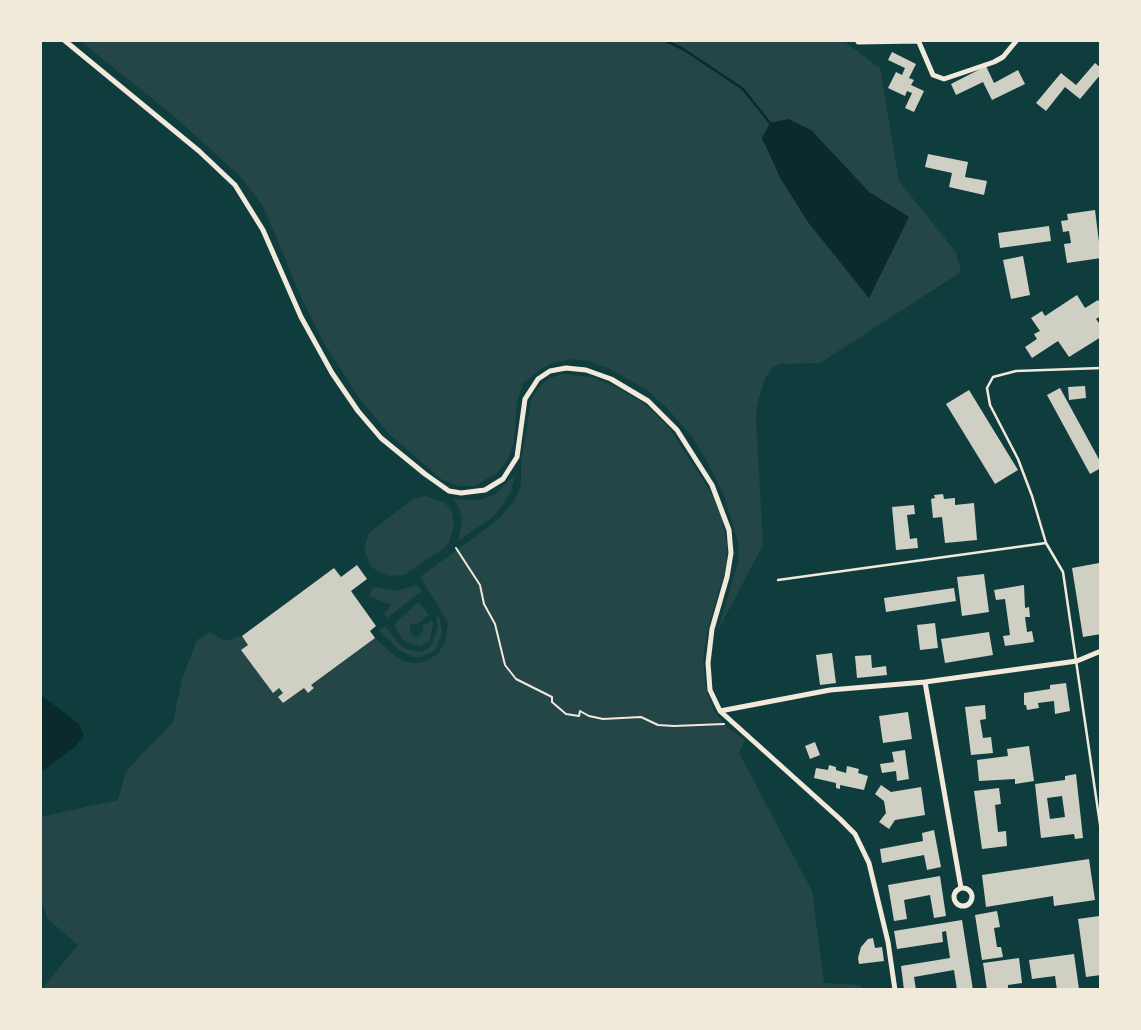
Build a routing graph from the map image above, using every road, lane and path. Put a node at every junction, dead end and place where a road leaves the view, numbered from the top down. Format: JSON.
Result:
{"nodes":[{"id":1,"x":64,"y":40,"type":"edge"},
{"id":2,"x":1017,"y":40,"type":"edge"},
{"id":3,"x":918,"y":41,"type":"edge"},
{"id":4,"x":858,"y":43,"type":"dead end"},
{"id":5,"x":1101,"y":369,"type":"edge"},
{"id":6,"x":1046,"y":543,"type":"junction"},
{"id":7,"x":456,"y":548,"type":"dead end"},
{"id":8,"x":778,"y":580,"type":"dead end"},
{"id":9,"x":1101,"y":651,"type":"edge"},
{"id":10,"x":1077,"y":661,"type":"junction"},
{"id":11,"x":925,"y":682,"type":"junction"},
{"id":12,"x":720,"y":710,"type":"junction"},
{"id":13,"x":733,"y":723,"type":"junction"},
{"id":14,"x":1101,"y":831,"type":"edge"},
{"id":15,"x":961,"y":888,"type":"dead end"},
{"id":16,"x":895,"y":990,"type":"edge"}],
"edges":[{"from":1,"to":12,"type":"street"},
{"from":2,"to":3,"type":"street"},
{"from":3,"to":4,"type":"street"},
{"from":5,"to":6,"type":"lane"},
{"from":6,"to":8,"type":"lane"},
{"from":6,"to":10,"type":"lane"},
{"from":7,"to":13,"type":"path"},
{"from":9,"to":10,"type":"street"},
{"from":10,"to":11,"type":"street"},
{"from":10,"to":14,"type":"lane"},
{"from":11,"to":12,"type":"street"},
{"from":11,"to":15,"type":"street"},
{"from":12,"to":13,"type":"street"},
{"from":13,"to":16,"type":"street"}]}
